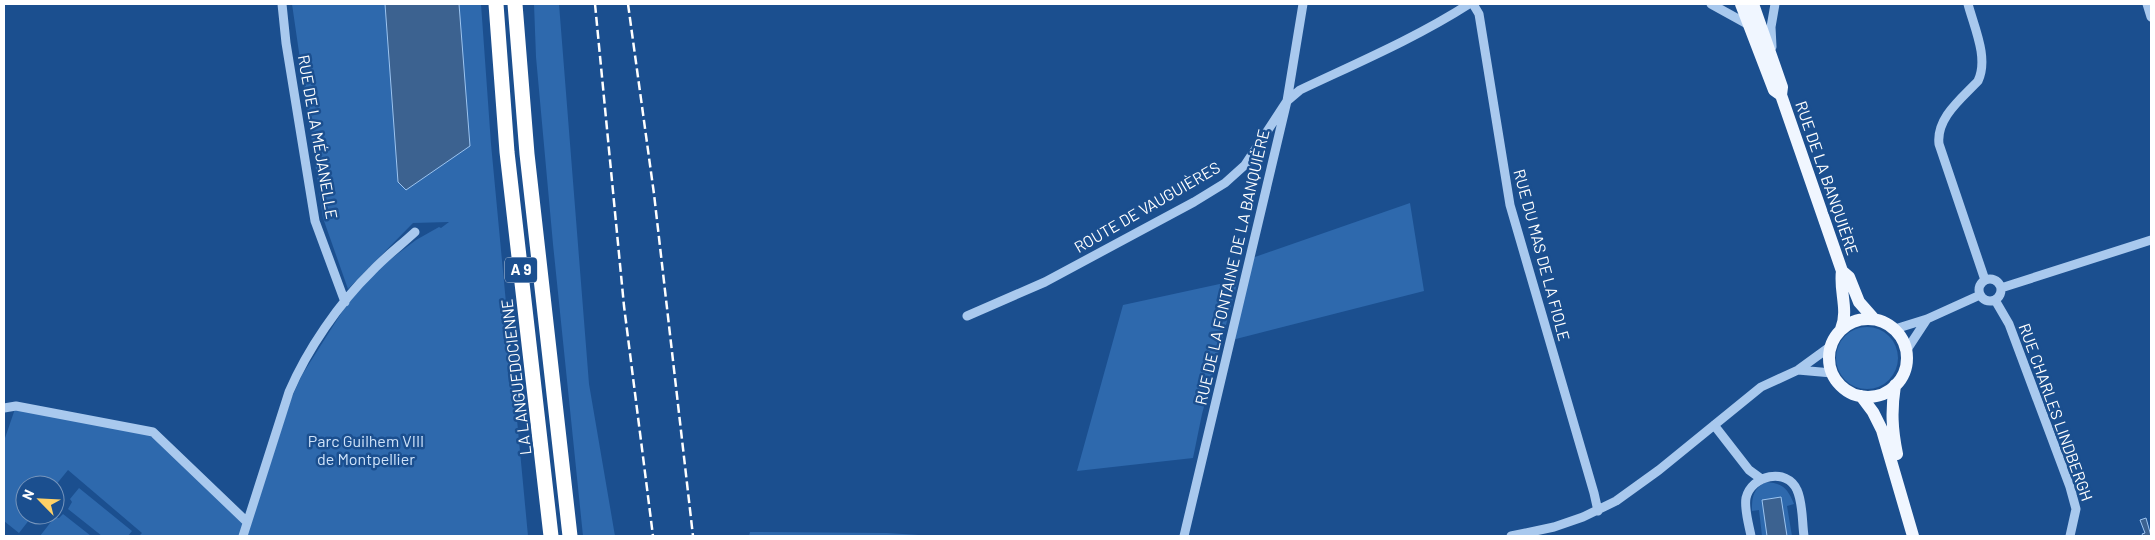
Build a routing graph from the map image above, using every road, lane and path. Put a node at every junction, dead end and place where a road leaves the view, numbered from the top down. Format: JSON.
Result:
{"nodes":[{"id":1,"x":282,"y":4,"type":"edge"},
{"id":2,"x":496,"y":4,"type":"edge"},
{"id":3,"x":515,"y":4,"type":"edge"},
{"id":4,"x":1304,"y":4,"type":"edge"},
{"id":5,"x":1469,"y":4,"type":"edge"},
{"id":6,"x":1473,"y":4,"type":"edge"},
{"id":7,"x":1711,"y":4,"type":"edge"},
{"id":8,"x":1741,"y":4,"type":"edge"},
{"id":9,"x":1754,"y":4,"type":"edge"},
{"id":10,"x":1775,"y":4,"type":"edge"},
{"id":11,"x":1968,"y":4,"type":"edge"},
{"id":12,"x":2147,"y":4,"type":"edge"},
{"id":13,"x":2151,"y":17,"type":"edge"},
{"id":14,"x":1749,"y":25,"type":"junction"},
{"id":15,"x":1771,"y":52,"type":"junction"},
{"id":16,"x":1781,"y":95,"type":"junction"},
{"id":17,"x":1287,"y":101,"type":"junction"},
{"id":18,"x":415,"y":232,"type":"dead end"},
{"id":19,"x":2151,"y":240,"type":"edge"},
{"id":20,"x":1842,"y":272,"type":"junction"},
{"id":21,"x":1985,"y":280,"type":"junction"},
{"id":22,"x":2001,"y":288,"type":"junction"},
{"id":23,"x":1980,"y":295,"type":"junction"},
{"id":24,"x":1995,"y":300,"type":"junction"},
{"id":25,"x":344,"y":302,"type":"junction"},
{"id":26,"x":968,"y":316,"type":"dead end"},
{"id":27,"x":1927,"y":318,"type":"junction"},
{"id":28,"x":1874,"y":319,"type":"junction"},
{"id":29,"x":1841,"y":329,"type":"junction"},
{"id":30,"x":1895,"y":329,"type":"junction"},
{"id":31,"x":1830,"y":346,"type":"junction"},
{"id":32,"x":1906,"y":351,"type":"junction"},
{"id":33,"x":1798,"y":370,"type":"junction"},
{"id":34,"x":1832,"y":373,"type":"junction"},
{"id":35,"x":1895,"y":385,"type":"junction"},
{"id":36,"x":1861,"y":396,"type":"junction"},
{"id":37,"x":4,"y":408,"type":"edge"},
{"id":38,"x":1714,"y":425,"type":"junction"},
{"id":39,"x":1760,"y":478,"type":"junction"},
{"id":40,"x":1898,"y":482,"type":"junction"},
{"id":41,"x":1598,"y":511,"type":"junction"},
{"id":42,"x":248,"y":522,"type":"junction"},
{"id":43,"x":243,"y":536,"type":"edge"},
{"id":44,"x":551,"y":536,"type":"edge"},
{"id":45,"x":570,"y":536,"type":"edge"},
{"id":46,"x":1184,"y":536,"type":"edge"},
{"id":47,"x":1511,"y":536,"type":"edge"},
{"id":48,"x":1751,"y":536,"type":"edge"},
{"id":49,"x":1804,"y":536,"type":"edge"},
{"id":50,"x":1913,"y":536,"type":"edge"},
{"id":51,"x":2070,"y":536,"type":"edge"}],
"edges":[{"from":1,"to":25,"type":"street","name":"RUE DE LA MÉJANELLE"},
{"from":2,"to":44,"type":"highway","name":"LA LANGUEDOCIENNE","number":"A 9"},
{"from":3,"to":45,"type":"highway","number":"A 9"},
{"from":4,"to":17,"type":"street","name":"RUE DE LA FONTAINE DE LA BANQUIÈRE"},
{"from":5,"to":17,"type":"street","name":"ROUTE DE VAUGUIÈRES"},
{"from":6,"to":41,"type":"street","name":"RUE DU MAS DE LA FIOLE"},
{"from":7,"to":14,"type":"street"},
{"from":8,"to":14,"type":"main road","name":"RUE DE LA BANQUIÈRE"},
{"from":9,"to":15,"type":"main road","name":"RUE DE LA BANQUIÈRE"},
{"from":10,"to":15,"type":"street"},
{"from":11,"to":21,"type":"street"},
{"from":12,"to":13,"type":"street"},
{"from":14,"to":16,"type":"main road","name":"RUE DE LA BANQUIÈRE"},
{"from":15,"to":16,"type":"main road","name":"RUE DE LA BANQUIÈRE"},
{"from":16,"to":20,"type":"main road","name":"RUE DE LA BANQUIÈRE"},
{"from":17,"to":26,"type":"street","name":"ROUTE DE VAUGUIÈRES"},
{"from":17,"to":46,"type":"street","name":"RUE DE LA FONTAINE DE LA BANQUIÈRE"},
{"from":18,"to":25,"type":"street"},
{"from":19,"to":22,"type":"street"},
{"from":20,"to":28,"type":"main road","name":"RUE DE LA BANQUIÈRE"},
{"from":20,"to":29,"type":"main road","name":"RUE DE LA BANQUIÈRE"},
{"from":21,"to":22,"type":"street"},
{"from":21,"to":23,"type":"street"},
{"from":22,"to":24,"type":"street"},
{"from":23,"to":24,"type":"street"},
{"from":23,"to":27,"type":"street"},
{"from":24,"to":51,"type":"street","name":"RUE CHARLES LINDBERGH"},
{"from":25,"to":42,"type":"street"},
{"from":27,"to":30,"type":"street"},
{"from":27,"to":32,"type":"street"},
{"from":28,"to":29,"type":"main road"},
{"from":28,"to":30,"type":"main road"},
{"from":29,"to":31,"type":"main road"},
{"from":30,"to":32,"type":"main road"},
{"from":31,"to":33,"type":"street"},
{"from":31,"to":34,"type":"main road"},
{"from":32,"to":35,"type":"main road"},
{"from":33,"to":34,"type":"street"},
{"from":33,"to":38,"type":"street"},
{"from":34,"to":36,"type":"main road"},
{"from":35,"to":36,"type":"main road"},
{"from":35,"to":40,"type":"main road"},
{"from":36,"to":40,"type":"main road"},
{"from":37,"to":42,"type":"street"},
{"from":38,"to":39,"type":"street"},
{"from":38,"to":41,"type":"street"},
{"from":39,"to":48,"type":"street"},
{"from":39,"to":49,"type":"street"},
{"from":40,"to":50,"type":"main road"},
{"from":41,"to":47,"type":"street"},
{"from":42,"to":43,"type":"street"}]}
